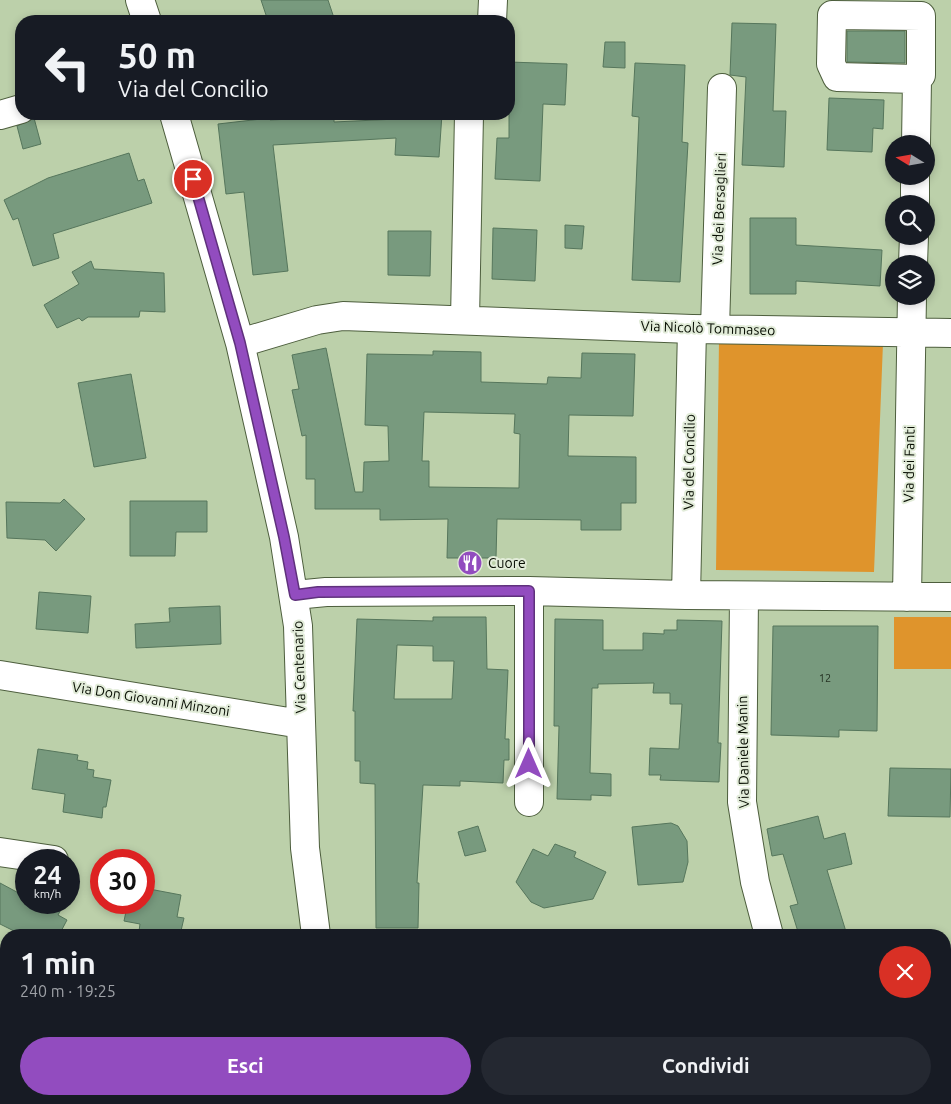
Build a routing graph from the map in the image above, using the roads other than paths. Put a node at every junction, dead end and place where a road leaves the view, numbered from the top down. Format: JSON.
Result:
{"nodes":[{"id":1,"x":140,"y":0,"type":"edge"},
{"id":2,"x":493,"y":0,"type":"edge"},
{"id":3,"x":145,"y":15,"type":"edge"},
{"id":4,"x":492,"y":15,"type":"edge"},
{"id":5,"x":917,"y":79,"type":"dead end"},
{"id":6,"x":722,"y":88,"type":"dead end"},
{"id":7,"x":15,"y":111,"type":"edge"},
{"id":8,"x":0,"y":115,"type":"edge"},
{"id":9,"x":176,"y":120,"type":"edge"},
{"id":10,"x":469,"y":120,"type":"edge"},
{"id":11,"x":916,"y":135,"type":"edge"},
{"id":12,"x":912,"y":305,"type":"edge"},
{"id":13,"x":465,"y":320,"type":"junction"},
{"id":14,"x":703,"y":329,"type":"junction"},
{"id":15,"x":912,"y":331,"type":"junction"},
{"id":16,"x":951,"y":334,"type":"edge"},
{"id":17,"x":240,"y":343,"type":"junction"},
{"id":18,"x":529,"y":591,"type":"junction"},
{"id":19,"x":295,"y":595,"type":"junction"},
{"id":20,"x":686,"y":595,"type":"junction"},
{"id":21,"x":744,"y":596,"type":"junction"},
{"id":22,"x":907,"y":597,"type":"junction"},
{"id":23,"x":951,"y":597,"type":"edge"},
{"id":24,"x":0,"y":674,"type":"edge"},
{"id":25,"x":302,"y":724,"type":"junction"},
{"id":26,"x":529,"y":802,"type":"dead end"},
{"id":27,"x":0,"y":852,"type":"edge"},
{"id":28,"x":15,"y":854,"type":"edge"},
{"id":29,"x":315,"y":929,"type":"edge"},
{"id":30,"x":767,"y":929,"type":"edge"}],
"edges":[{"from":1,"to":3,"type":"street"},
{"from":2,"to":4,"type":"street"},
{"from":5,"to":11,"type":"street"},
{"from":6,"to":14,"type":"street","name":"Via dei Bersaglieri"},
{"from":7,"to":8,"type":"street"},
{"from":9,"to":17,"type":"street","name":"Via Centenario"},
{"from":10,"to":13,"type":"street"},
{"from":12,"to":15,"type":"street","name":"Via dei Fanti"},
{"from":13,"to":14,"type":"street","name":"Via Nicolò Tommaseo"},
{"from":13,"to":17,"type":"street","name":"Via Nicolò Tommaseo"},
{"from":14,"to":15,"type":"street","name":"Via Nicolò Tommaseo"},
{"from":14,"to":20,"type":"street","name":"Via del Concilio"},
{"from":15,"to":16,"type":"street","name":"Via Nicolò Tommaseo"},
{"from":15,"to":22,"type":"street","name":"Via dei Fanti"},
{"from":17,"to":19,"type":"street","name":"Via Centenario"},
{"from":18,"to":19,"type":"street"},
{"from":18,"to":20,"type":"street"},
{"from":18,"to":26,"type":"street"},
{"from":19,"to":25,"type":"street","name":"Via Centenario"},
{"from":20,"to":21,"type":"street"},
{"from":21,"to":22,"type":"street"},
{"from":21,"to":30,"type":"street","name":"Via Daniele Manin"},
{"from":22,"to":23,"type":"street"},
{"from":24,"to":25,"type":"street","name":"Via Don Giovanni Minzoni"},
{"from":25,"to":29,"type":"street","name":"Via Centenario"},
{"from":27,"to":28,"type":"street"}]}
